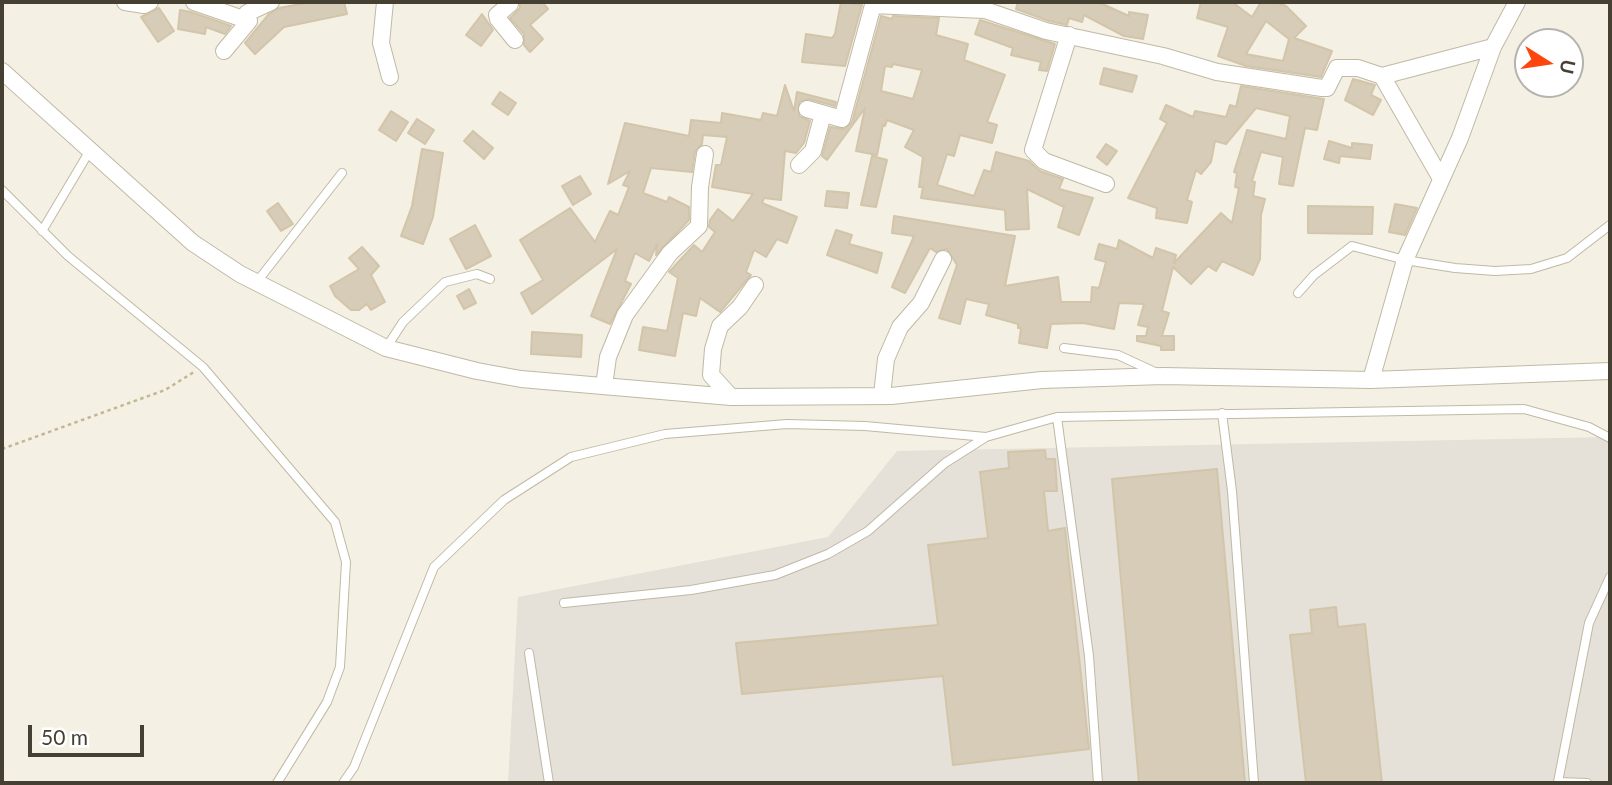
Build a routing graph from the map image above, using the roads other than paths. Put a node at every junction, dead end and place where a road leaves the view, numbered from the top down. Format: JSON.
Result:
{"nodes":[{"id":1,"x":125,"y":2,"type":"edge"},
{"id":2,"x":150,"y":2,"type":"edge"},
{"id":3,"x":194,"y":2,"type":"edge"},
{"id":4,"x":271,"y":2,"type":"edge"},
{"id":5,"x":385,"y":2,"type":"edge"},
{"id":6,"x":508,"y":2,"type":"edge"},
{"id":7,"x":1517,"y":2,"type":"edge"},
{"id":8,"x":249,"y":22,"type":"junction"},
{"id":9,"x":1069,"y":35,"type":"junction"},
{"id":10,"x":515,"y":40,"type":"dead end"},
{"id":11,"x":1493,"y":47,"type":"junction"},
{"id":12,"x":224,"y":51,"type":"dead end"},
{"id":13,"x":2,"y":71,"type":"edge"},
{"id":14,"x":1382,"y":76,"type":"junction"},
{"id":15,"x":390,"y":77,"type":"dead end"},
{"id":16,"x":89,"y":152,"type":"junction"},
{"id":17,"x":705,"y":154,"type":"dead end"},
{"id":18,"x":799,"y":164,"type":"dead end"},
{"id":19,"x":342,"y":173,"type":"dead end"},
{"id":20,"x":1440,"y":177,"type":"junction"},
{"id":21,"x":1106,"y":184,"type":"dead end"},
{"id":22,"x":2,"y":191,"type":"edge"},
{"id":23,"x":1610,"y":225,"type":"edge"},
{"id":24,"x":42,"y":231,"type":"junction"},
{"id":25,"x":943,"y":259,"type":"dead end"},
{"id":26,"x":1405,"y":260,"type":"junction"},
{"id":27,"x":490,"y":279,"type":"dead end"},
{"id":28,"x":256,"y":283,"type":"junction"},
{"id":29,"x":755,"y":285,"type":"dead end"},
{"id":30,"x":1298,"y":293,"type":"dead end"},
{"id":31,"x":386,"y":348,"type":"junction"},
{"id":32,"x":1064,"y":348,"type":"dead end"},
{"id":33,"x":1610,"y":371,"type":"edge"},
{"id":34,"x":1163,"y":376,"type":"junction"},
{"id":35,"x":1371,"y":380,"type":"junction"},
{"id":36,"x":604,"y":386,"type":"junction"},
{"id":37,"x":882,"y":395,"type":"junction"},
{"id":38,"x":731,"y":397,"type":"junction"},
{"id":39,"x":1222,"y":413,"type":"junction"},
{"id":40,"x":1057,"y":417,"type":"junction"},
{"id":41,"x":986,"y":437,"type":"junction"},
{"id":42,"x":1610,"y":438,"type":"edge"},
{"id":43,"x":1610,"y":577,"type":"edge"},
{"id":44,"x":564,"y":603,"type":"dead end"},
{"id":45,"x":529,"y":653,"type":"dead end"},
{"id":46,"x":1557,"y":782,"type":"edge"},
{"id":47,"x":277,"y":783,"type":"edge"},
{"id":48,"x":343,"y":783,"type":"edge"},
{"id":49,"x":549,"y":783,"type":"edge"},
{"id":50,"x":1098,"y":783,"type":"edge"},
{"id":51,"x":1254,"y":783,"type":"edge"},
{"id":52,"x":1587,"y":783,"type":"edge"}],
"edges":[{"from":1,"to":2,"type":"street"},
{"from":3,"to":8,"type":"street"},
{"from":4,"to":8,"type":"street"},
{"from":5,"to":15,"type":"street"},
{"from":6,"to":10,"type":"street"},
{"from":7,"to":11,"type":"street"},
{"from":8,"to":12,"type":"street"},
{"from":9,"to":14,"type":"street"},
{"from":9,"to":18,"type":"street"},
{"from":9,"to":21,"type":"street"},
{"from":11,"to":14,"type":"street"},
{"from":11,"to":20,"type":"street"},
{"from":13,"to":16,"type":"street"},
{"from":14,"to":20,"type":"street"},
{"from":16,"to":24,"type":"lane"},
{"from":16,"to":28,"type":"street"},
{"from":17,"to":36,"type":"street"},
{"from":19,"to":28,"type":"lane"},
{"from":20,"to":26,"type":"street"},
{"from":22,"to":24,"type":"lane"},
{"from":23,"to":26,"type":"lane"},
{"from":24,"to":47,"type":"lane"},
{"from":25,"to":37,"type":"street"},
{"from":26,"to":30,"type":"lane"},
{"from":26,"to":35,"type":"street"},
{"from":27,"to":31,"type":"lane"},
{"from":28,"to":31,"type":"street"},
{"from":29,"to":38,"type":"street"},
{"from":31,"to":36,"type":"street"},
{"from":32,"to":34,"type":"lane"},
{"from":33,"to":35,"type":"street"},
{"from":34,"to":35,"type":"street"},
{"from":34,"to":37,"type":"street"},
{"from":36,"to":38,"type":"street"},
{"from":37,"to":38,"type":"street"},
{"from":39,"to":40,"type":"lane"},
{"from":39,"to":42,"type":"lane"},
{"from":39,"to":51,"type":"lane"},
{"from":40,"to":41,"type":"lane"},
{"from":40,"to":50,"type":"lane"},
{"from":41,"to":44,"type":"lane"},
{"from":41,"to":48,"type":"lane"},
{"from":43,"to":46,"type":"lane"},
{"from":45,"to":49,"type":"lane"},
{"from":46,"to":52,"type":"lane"}]}
